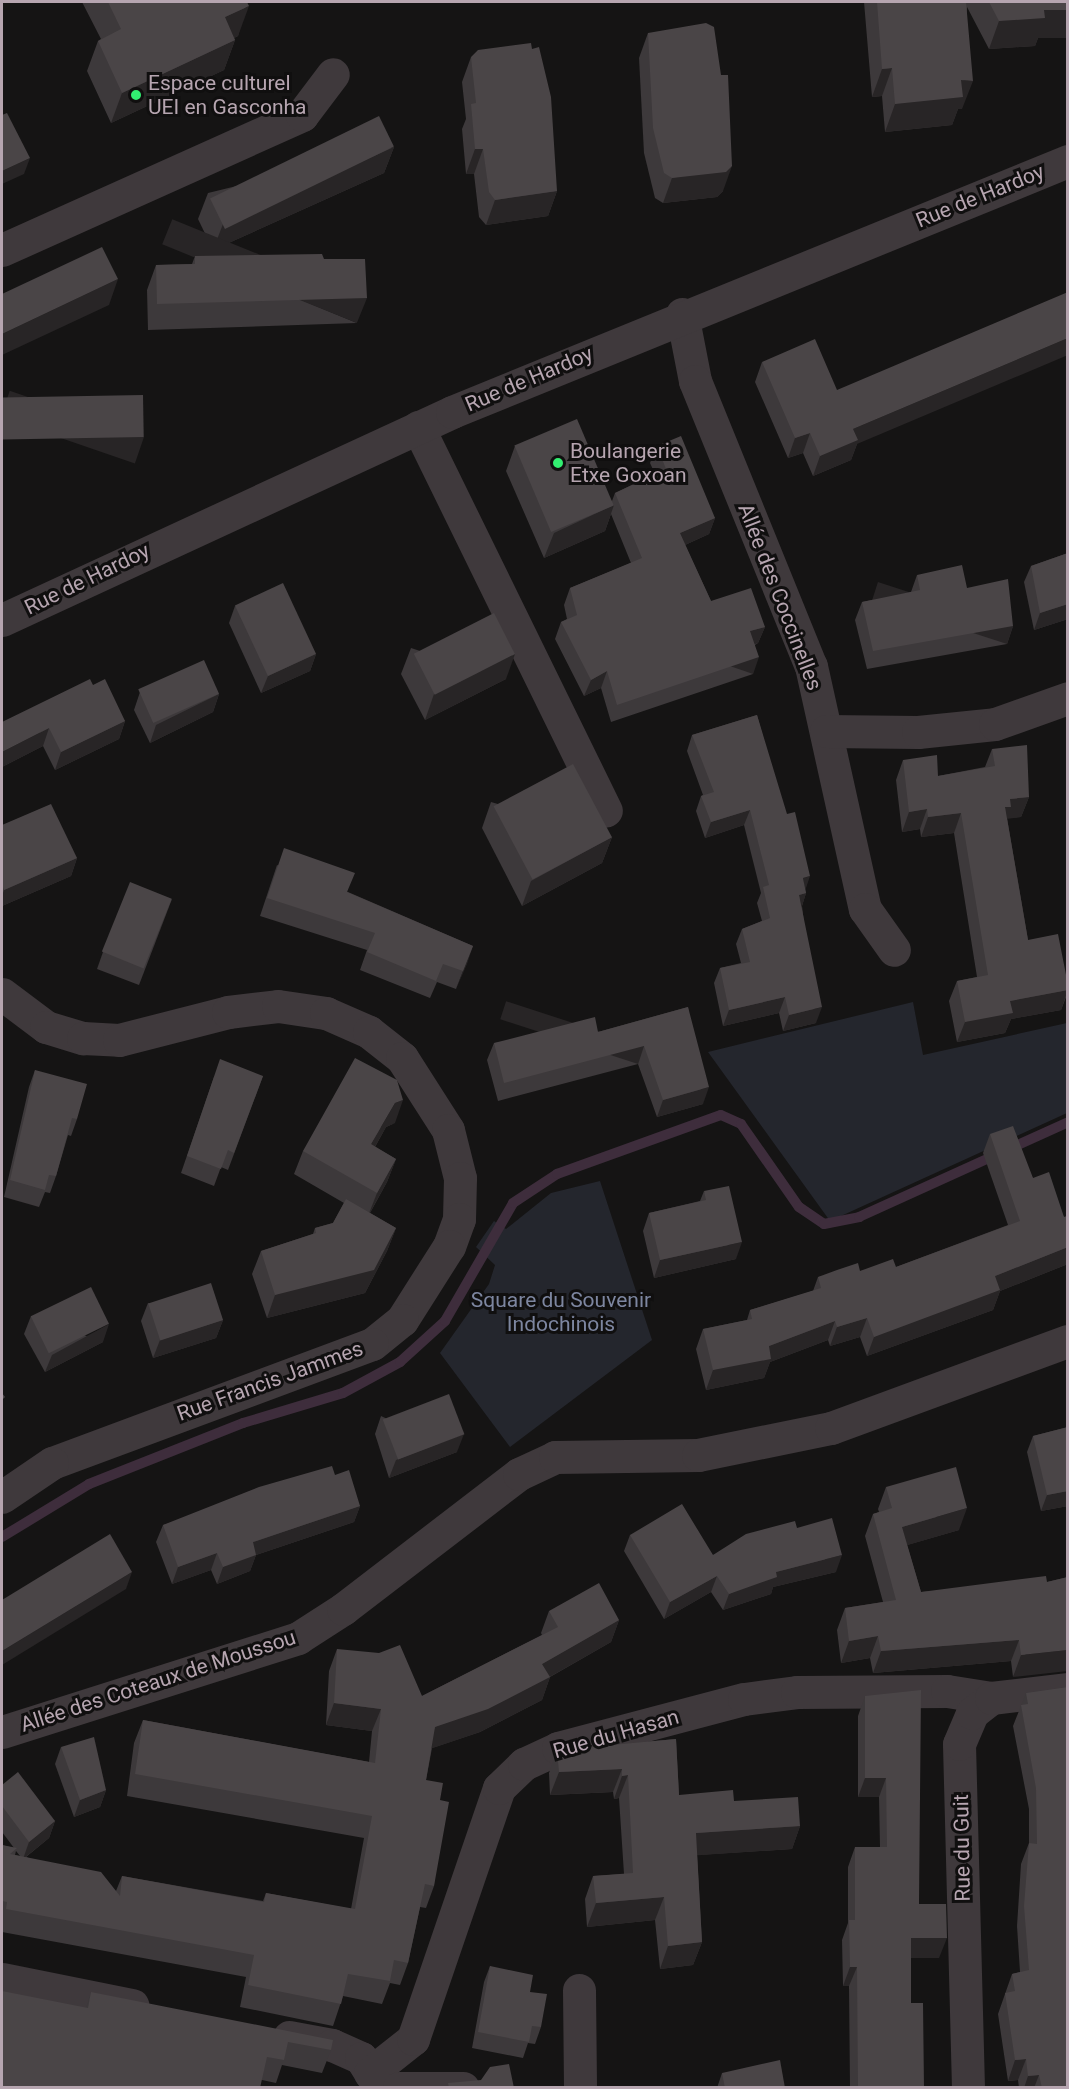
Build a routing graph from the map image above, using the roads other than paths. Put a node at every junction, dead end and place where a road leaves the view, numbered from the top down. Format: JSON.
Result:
{"nodes":[{"id":1,"x":333,"y":74,"type":"dead end"},
{"id":2,"x":1068,"y":161,"type":"edge"},
{"id":3,"x":2,"y":250,"type":"edge"},
{"id":4,"x":682,"y":314,"type":"junction"},
{"id":5,"x":418,"y":427,"type":"junction"},
{"id":6,"x":2,"y":620,"type":"edge"},
{"id":7,"x":1068,"y":699,"type":"edge"},
{"id":8,"x":826,"y":730,"type":"junction"},
{"id":9,"x":606,"y":810,"type":"dead end"},
{"id":10,"x":894,"y":950,"type":"dead end"},
{"id":11,"x":2,"y":994,"type":"edge"},
{"id":12,"x":1068,"y":1341,"type":"edge"},
{"id":13,"x":2,"y":1497,"type":"edge"},
{"id":14,"x":1068,"y":1689,"type":"edge"},
{"id":15,"x":991,"y":1698,"type":"junction"},
{"id":16,"x":2,"y":1732,"type":"edge"},
{"id":17,"x":2,"y":1979,"type":"edge"},
{"id":18,"x":579,"y":1990,"type":"dead end"},
{"id":19,"x":160,"y":2011,"type":"edge"},
{"id":20,"x":262,"y":2031,"type":"edge"},
{"id":21,"x":375,"y":2080,"type":"edge"},
{"id":22,"x":399,"y":2088,"type":"edge"},
{"id":23,"x":463,"y":2088,"type":"edge"},
{"id":24,"x":580,"y":2088,"type":"edge"},
{"id":25,"x":968,"y":2088,"type":"edge"}],
"edges":[{"from":1,"to":3,"type":"street"},
{"from":2,"to":4,"type":"street","name":"Rue de Hardoy"},
{"from":4,"to":5,"type":"street","name":"Rue de Hardoy"},
{"from":4,"to":8,"type":"street","name":"Allée des Coccinelles"},
{"from":5,"to":6,"type":"street","name":"Rue de Hardoy"},
{"from":5,"to":9,"type":"street"},
{"from":7,"to":8,"type":"street"},
{"from":8,"to":10,"type":"street","name":"Allée des Coccinelles"},
{"from":11,"to":13,"type":"street","name":"Rue Francis Jammes"},
{"from":12,"to":16,"type":"street","name":"Allée des Coteaux de Moussou"},
{"from":14,"to":15,"type":"street"},
{"from":15,"to":21,"type":"street","name":"Rue du Hasan"},
{"from":15,"to":25,"type":"street","name":"Rue du Guit"},
{"from":17,"to":19,"type":"street"},
{"from":18,"to":24,"type":"street"},
{"from":20,"to":21,"type":"street"},
{"from":22,"to":23,"type":"street"}]}
